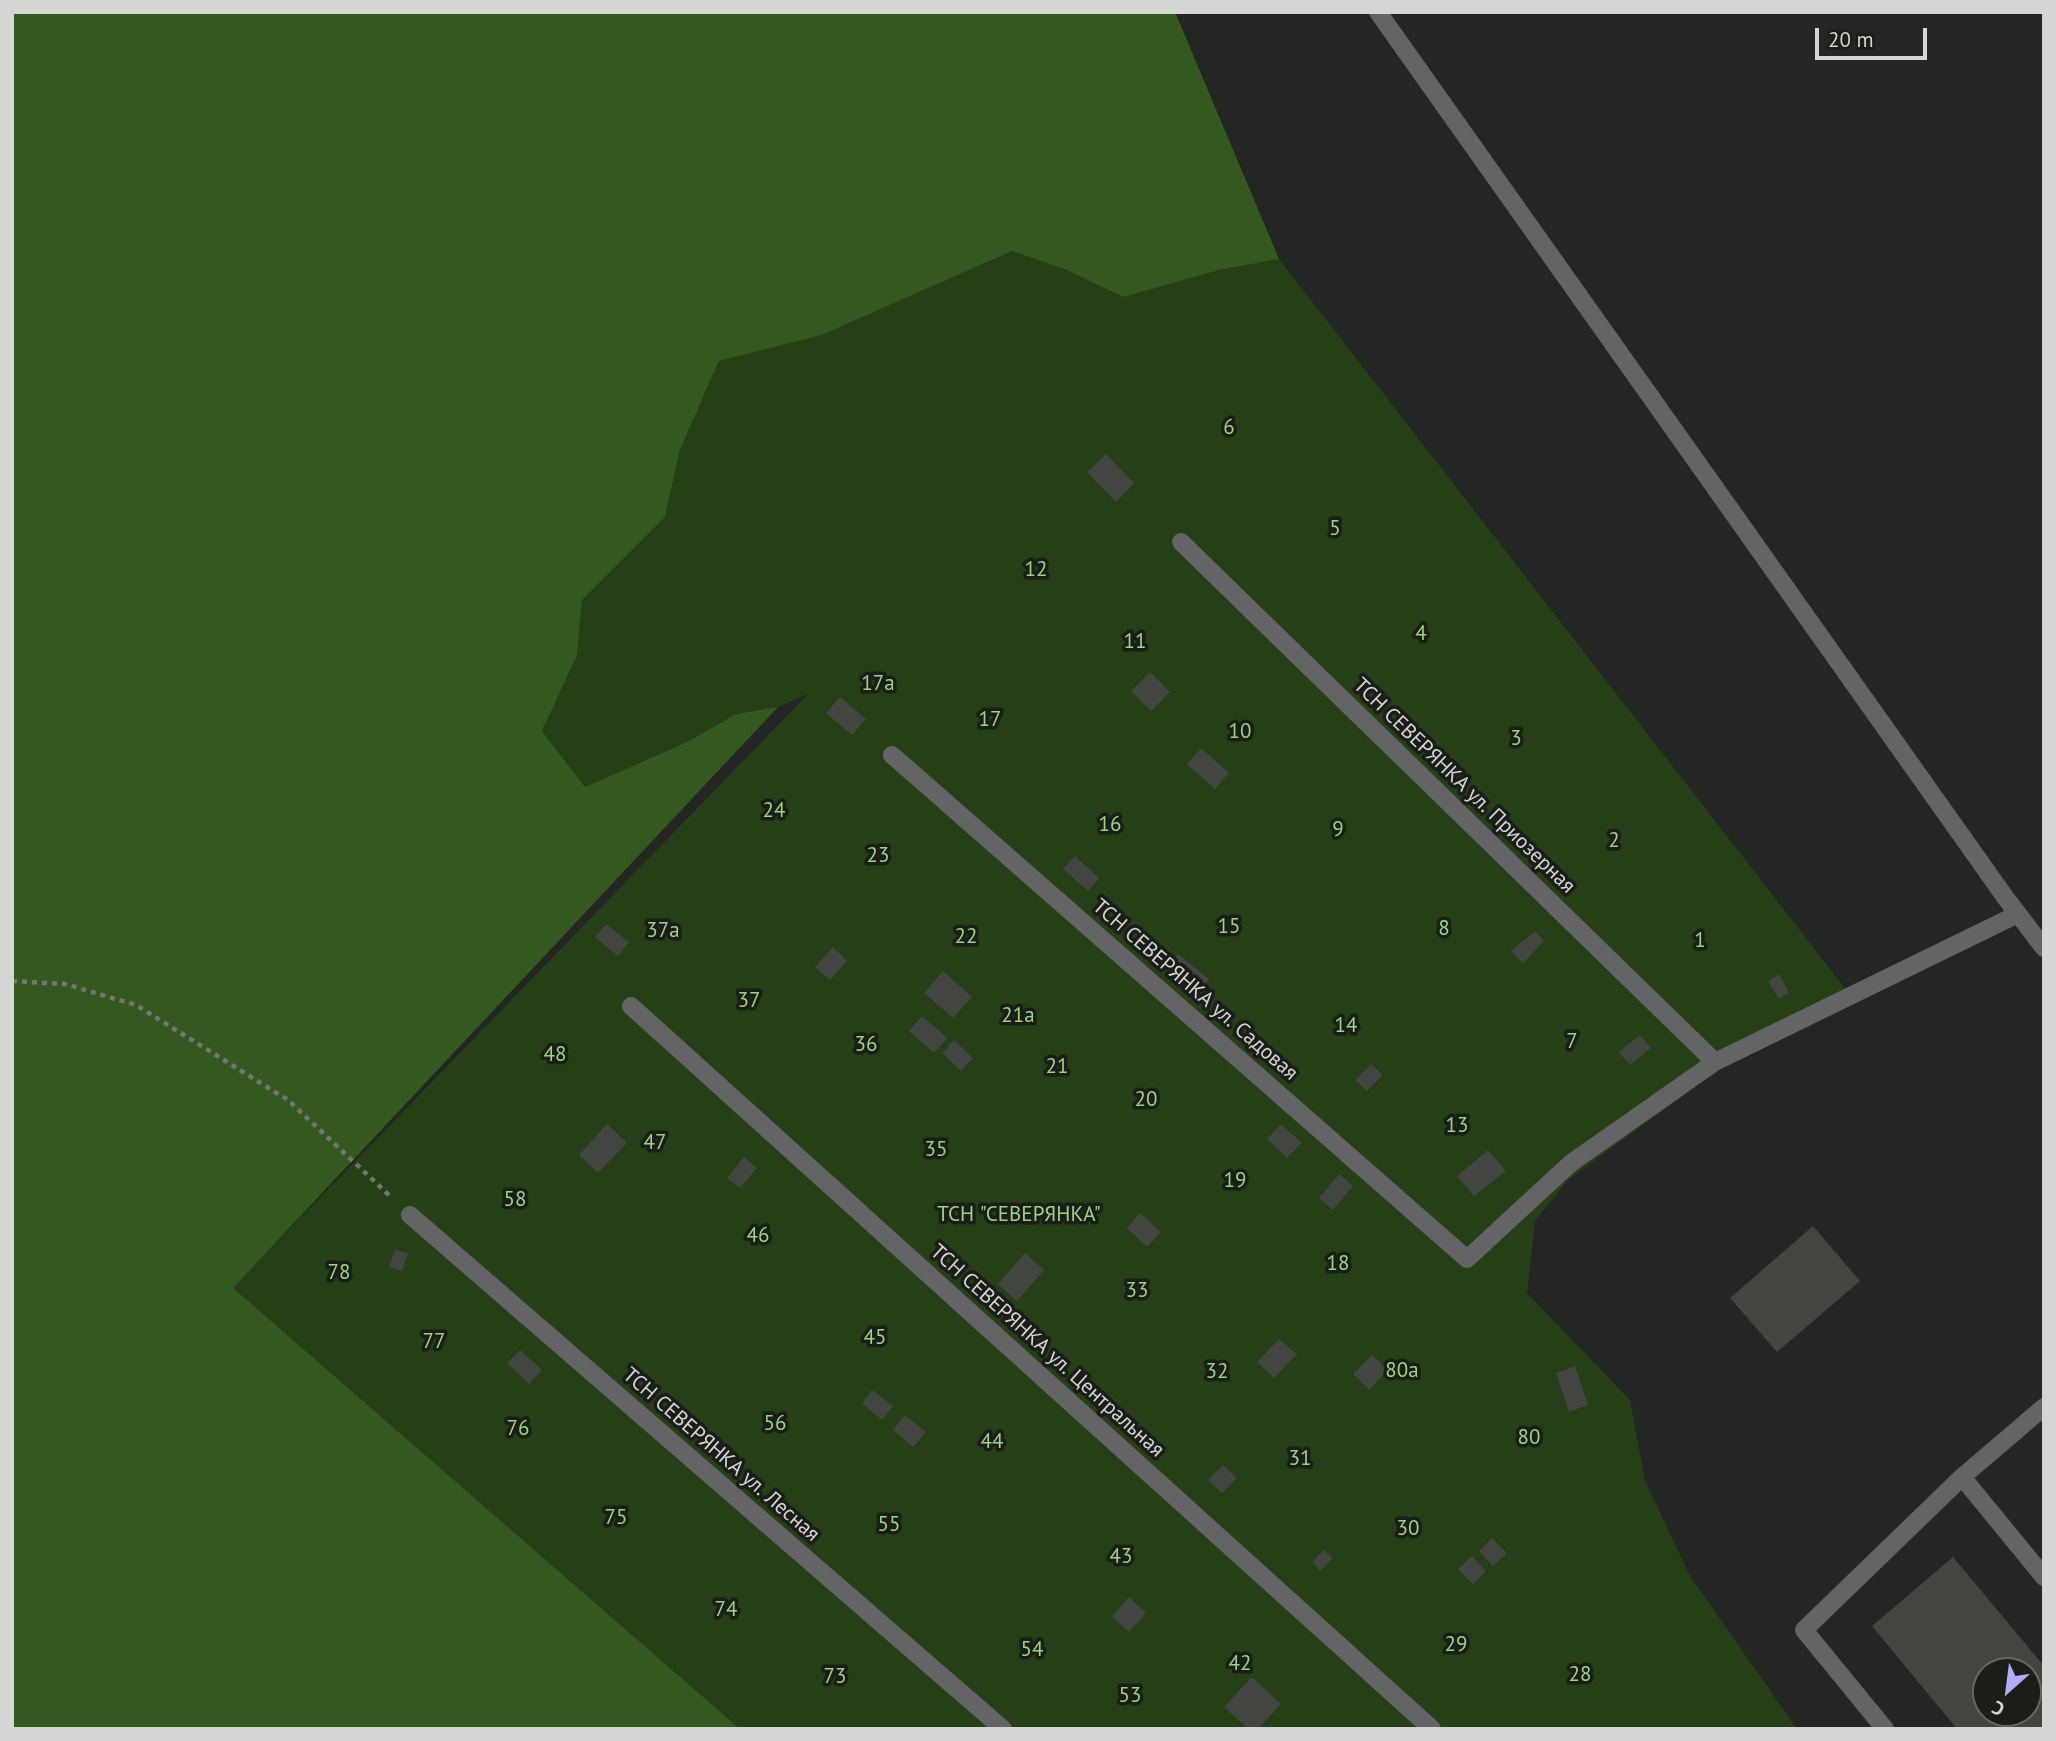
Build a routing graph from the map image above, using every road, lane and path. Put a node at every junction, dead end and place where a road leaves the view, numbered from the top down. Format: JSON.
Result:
{"nodes":[{"id":1,"x":1378,"y":12,"type":"edge"},
{"id":2,"x":1181,"y":542,"type":"dead end"},
{"id":3,"x":892,"y":755,"type":"dead end"},
{"id":4,"x":2018,"y":914,"type":"junction"},
{"id":5,"x":2044,"y":948,"type":"edge"},
{"id":6,"x":12,"y":981,"type":"edge"},
{"id":7,"x":631,"y":1006,"type":"dead end"},
{"id":8,"x":1715,"y":1062,"type":"junction"},
{"id":9,"x":410,"y":1215,"type":"joint"},
{"id":10,"x":2044,"y":1407,"type":"edge"},
{"id":11,"x":1962,"y":1477,"type":"junction"},
{"id":12,"x":2044,"y":1577,"type":"edge"},
{"id":13,"x":1003,"y":1729,"type":"edge"},
{"id":14,"x":1432,"y":1729,"type":"edge"},
{"id":15,"x":1885,"y":1729,"type":"edge"}],
"edges":[{"from":1,"to":4,"type":"lane"},
{"from":2,"to":8,"type":"lane","name":"ТСН СЕВЕРЯНКА ул. Приозерная"},
{"from":3,"to":8,"type":"lane","name":"ТСН СЕВЕРЯНКА ул. Садовая"},
{"from":4,"to":5,"type":"lane"},
{"from":4,"to":8,"type":"lane"},
{"from":6,"to":9,"type":"path"},
{"from":7,"to":14,"type":"lane","name":"ТСН СЕВЕРЯНКА ул. Центральная"},
{"from":9,"to":13,"type":"lane","name":"ТСН СЕВЕРЯНКА ул. Лесная"},
{"from":10,"to":11,"type":"lane"},
{"from":11,"to":12,"type":"lane"},
{"from":11,"to":15,"type":"lane"}]}
